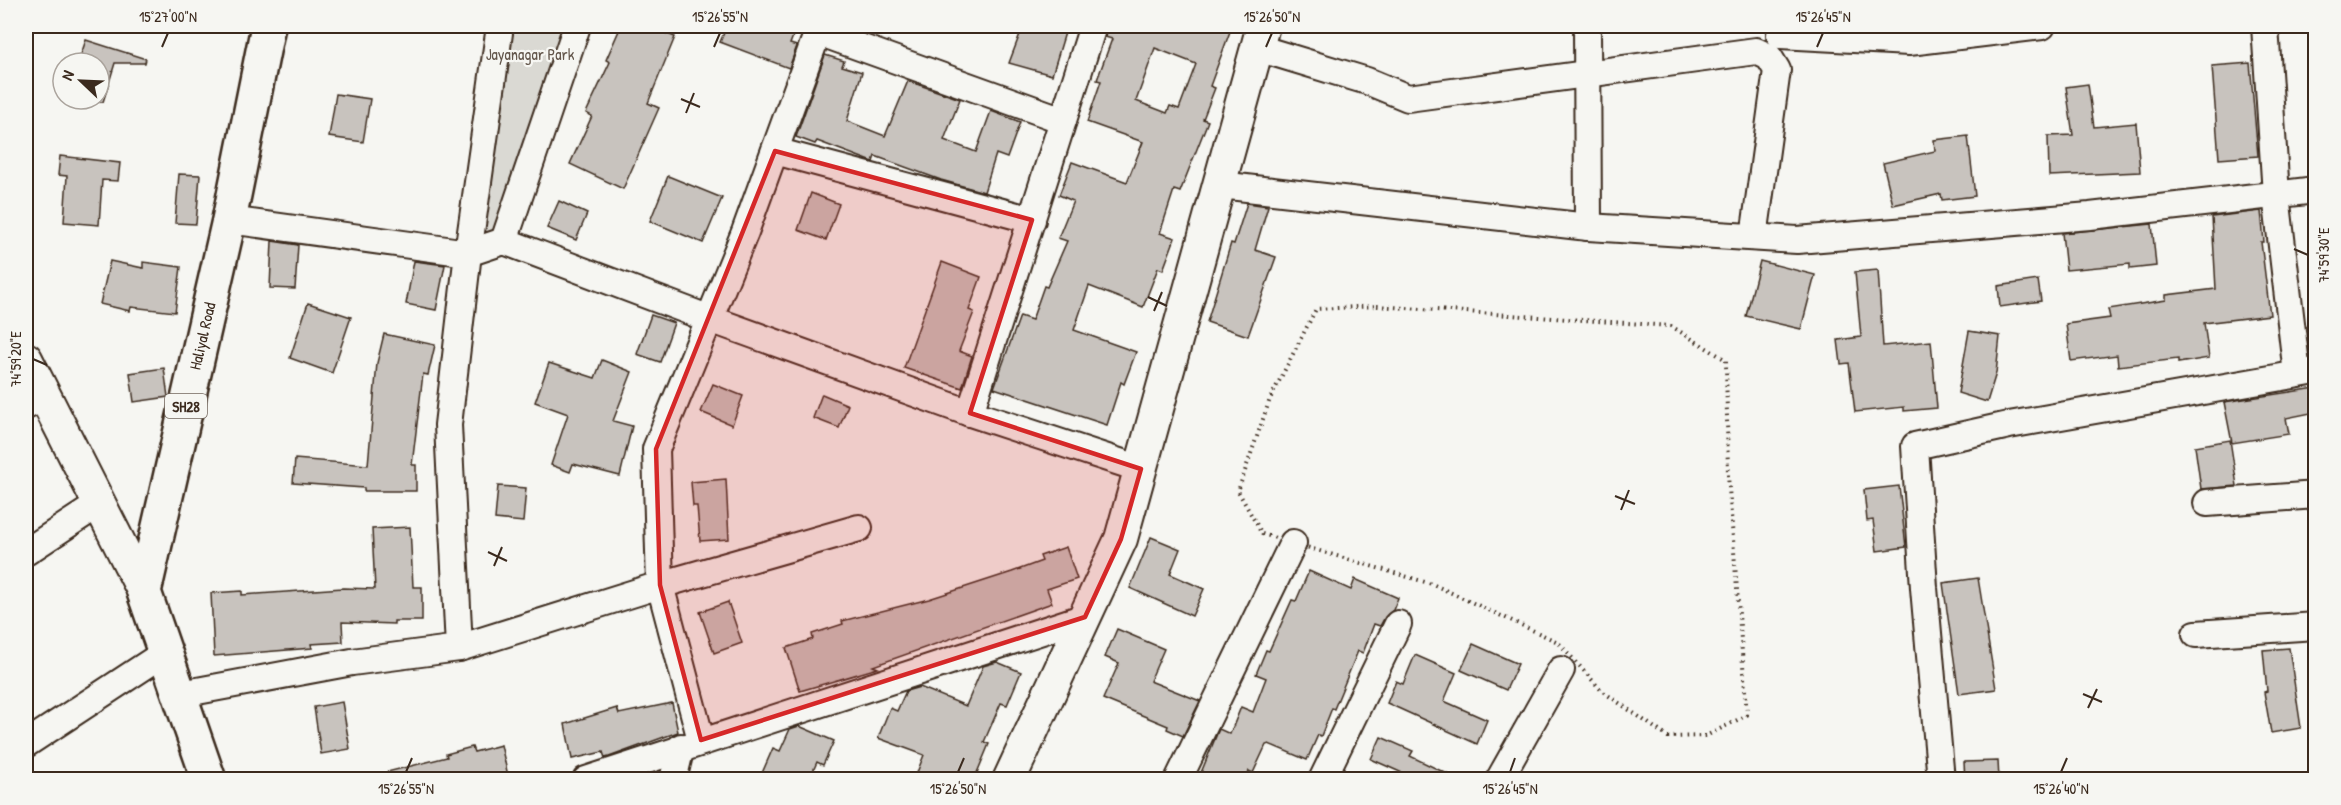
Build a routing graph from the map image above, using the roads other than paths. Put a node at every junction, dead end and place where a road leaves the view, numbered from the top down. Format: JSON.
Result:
{"nodes":[{"id":1,"x":268,"y":26,"type":"edge"},
{"id":2,"x":500,"y":26,"type":"edge"},
{"id":3,"x":577,"y":26,"type":"edge"},
{"id":4,"x":1093,"y":26,"type":"edge"},
{"id":5,"x":1587,"y":26,"type":"edge"},
{"id":6,"x":2042,"y":26,"type":"edge"},
{"id":7,"x":2265,"y":26,"type":"edge"},
{"id":8,"x":819,"y":29,"type":"edge"},
{"id":9,"x":1780,"y":30,"type":"edge"},
{"id":10,"x":1937,"y":32,"type":"edge"},
{"id":11,"x":1261,"y":37,"type":"edge"},
{"id":12,"x":1777,"y":70,"type":"junction"},
{"id":13,"x":1587,"y":75,"type":"junction"},
{"id":14,"x":1063,"y":120,"type":"junction"},
{"id":15,"x":775,"y":151,"type":"junction"},
{"id":16,"x":1220,"y":185,"type":"junction"},
{"id":17,"x":2316,"y":190,"type":"edge"},
{"id":18,"x":2276,"y":195,"type":"junction"},
{"id":19,"x":229,"y":220,"type":"junction"},
{"id":20,"x":1032,"y":220,"type":"junction"},
{"id":21,"x":1588,"y":226,"type":"junction"},
{"id":22,"x":1754,"y":237,"type":"junction"},
{"id":23,"x":504,"y":241,"type":"junction"},
{"id":24,"x":468,"y":254,"type":"junction"},
{"id":25,"x":710,"y":319,"type":"junction"},
{"id":26,"x":26,"y":359,"type":"edge"},
{"id":27,"x":2306,"y":372,"type":"edge"},
{"id":28,"x":35,"y":401,"type":"edge"},
{"id":29,"x":970,"y":413,"type":"junction"},
{"id":30,"x":1141,"y":469,"type":"junction"},
{"id":31,"x":2316,"y":495,"type":"edge"},
{"id":32,"x":2207,"y":503,"type":"dead end"},
{"id":33,"x":99,"y":504,"type":"junction"},
{"id":34,"x":859,"y":528,"type":"dead end"},
{"id":35,"x":1293,"y":543,"type":"road end"},
{"id":36,"x":26,"y":552,"type":"edge"},
{"id":37,"x":660,"y":585,"type":"junction"},
{"id":38,"x":144,"y":592,"type":"junction"},
{"id":39,"x":1085,"y":617,"type":"junction"},
{"id":40,"x":1398,"y":624,"type":"dead end"},
{"id":41,"x":2316,"y":626,"type":"edge"},
{"id":42,"x":2196,"y":634,"type":"dead end"},
{"id":43,"x":459,"y":648,"type":"junction"},
{"id":44,"x":166,"y":652,"type":"junction"},
{"id":45,"x":1561,"y":670,"type":"dead end"},
{"id":46,"x":181,"y":694,"type":"junction"},
{"id":47,"x":691,"y":743,"type":"junction"},
{"id":48,"x":26,"y":744,"type":"edge"},
{"id":49,"x":209,"y":780,"type":"edge"},
{"id":50,"x":586,"y":780,"type":"edge"},
{"id":51,"x":673,"y":780,"type":"edge"},
{"id":52,"x":1010,"y":780,"type":"edge"},
{"id":53,"x":1178,"y":780,"type":"edge"},
{"id":54,"x":1322,"y":780,"type":"edge"},
{"id":55,"x":1499,"y":780,"type":"edge"},
{"id":56,"x":1941,"y":780,"type":"edge"}],
"edges":[{"from":1,"to":19,"type":"main road","name":"Haliyal Road","number":"SH28"},
{"from":2,"to":24,"type":"street"},
{"from":3,"to":23,"type":"street"},
{"from":4,"to":14,"type":"street"},
{"from":5,"to":13,"type":"street"},
{"from":6,"to":10,"type":"street"},
{"from":7,"to":18,"type":"street"},
{"from":8,"to":14,"type":"street"},
{"from":8,"to":15,"type":"street"},
{"from":9,"to":10,"type":"street"},
{"from":9,"to":12,"type":"street"},
{"from":11,"to":13,"type":"street"},
{"from":11,"to":16,"type":"street"},
{"from":12,"to":13,"type":"street"},
{"from":12,"to":22,"type":"street"},
{"from":13,"to":21,"type":"street"},
{"from":14,"to":20,"type":"street"},
{"from":15,"to":20,"type":"street"},
{"from":15,"to":25,"type":"street"},
{"from":16,"to":21,"type":"street"},
{"from":16,"to":30,"type":"street"},
{"from":17,"to":18,"type":"street"},
{"from":18,"to":22,"type":"street"},
{"from":18,"to":27,"type":"street"},
{"from":19,"to":24,"type":"street"},
{"from":19,"to":38,"type":"main road","name":"Haliyal Road","number":"SH28"},
{"from":20,"to":29,"type":"street"},
{"from":21,"to":22,"type":"street"},
{"from":23,"to":24,"type":"street"},
{"from":23,"to":25,"type":"street"},
{"from":24,"to":43,"type":"street"},
{"from":25,"to":29,"type":"street"},
{"from":25,"to":37,"type":"street"},
{"from":26,"to":28,"type":"street"},
{"from":27,"to":56,"type":"street"},
{"from":28,"to":33,"type":"street"},
{"from":29,"to":30,"type":"street"},
{"from":30,"to":39,"type":"street"},
{"from":31,"to":32,"type":"street"},
{"from":33,"to":36,"type":"street"},
{"from":33,"to":38,"type":"street"},
{"from":34,"to":37,"type":"street"},
{"from":35,"to":53,"type":"street"},
{"from":37,"to":43,"type":"street"},
{"from":37,"to":47,"type":"street"},
{"from":38,"to":44,"type":"main road"},
{"from":39,"to":47,"type":"street"},
{"from":39,"to":52,"type":"street"},
{"from":40,"to":54,"type":"street"},
{"from":41,"to":42,"type":"street"},
{"from":43,"to":46,"type":"street"},
{"from":44,"to":46,"type":"main road"},
{"from":44,"to":48,"type":"street"},
{"from":45,"to":55,"type":"street"},
{"from":46,"to":49,"type":"main road"},
{"from":47,"to":50,"type":"street"},
{"from":47,"to":51,"type":"street"}]}
